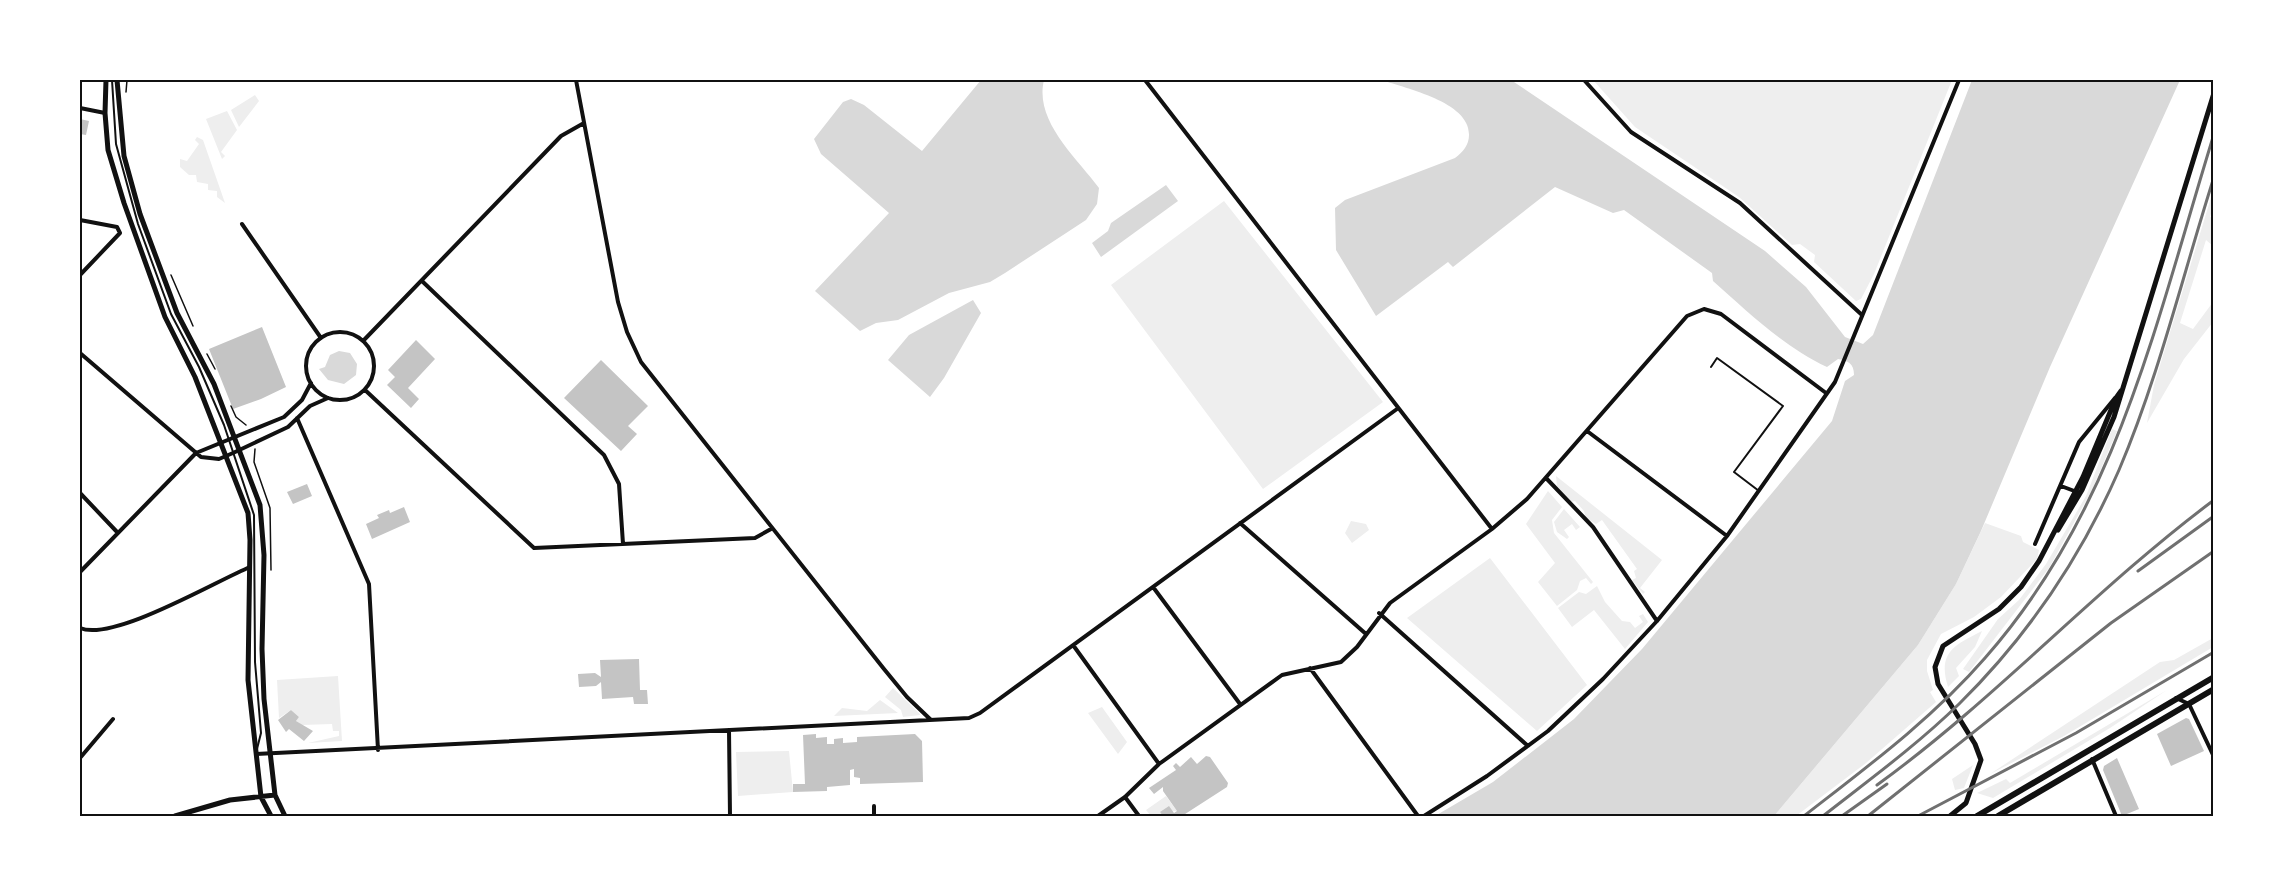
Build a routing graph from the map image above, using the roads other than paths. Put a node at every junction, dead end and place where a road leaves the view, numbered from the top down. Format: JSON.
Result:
{"nodes":[{"id":1,"x":106,"y":80,"type":"edge"},
{"id":2,"x":112,"y":80,"type":"edge"},
{"id":3,"x":117,"y":80,"type":"edge"},
{"id":4,"x":576,"y":80,"type":"edge"},
{"id":5,"x":1145,"y":80,"type":"edge"},
{"id":6,"x":1584,"y":80,"type":"edge"},
{"id":7,"x":1959,"y":80,"type":"edge"},
{"id":8,"x":2214,"y":93,"type":"edge"},
{"id":9,"x":80,"y":108,"type":"edge"},
{"id":10,"x":105,"y":113,"type":"junction"},
{"id":11,"x":584,"y":123,"type":"junction"},
{"id":12,"x":80,"y":220,"type":"edge"},
{"id":13,"x":242,"y":224,"type":"dead end"},
{"id":14,"x":80,"y":275,"type":"edge"},
{"id":15,"x":423,"y":282,"type":"junction"},
{"id":16,"x":1862,"y":315,"type":"junction"},
{"id":17,"x":321,"y":338,"type":"junction"},
{"id":18,"x":363,"y":341,"type":"junction"},
{"id":19,"x":80,"y":353,"type":"edge"},
{"id":20,"x":1711,"y":367,"type":"dead end"},
{"id":21,"x":310,"y":383,"type":"junction"},
{"id":22,"x":365,"y":390,"type":"junction"},
{"id":23,"x":2121,"y":391,"type":"junction"},
{"id":24,"x":1826,"y":393,"type":"junction"},
{"id":25,"x":328,"y":398,"type":"junction"},
{"id":26,"x":2116,"y":398,"type":"junction"},
{"id":27,"x":1397,"y":409,"type":"junction"},
{"id":28,"x":297,"y":418,"type":"junction"},
{"id":29,"x":1587,"y":431,"type":"junction"},
{"id":30,"x":236,"y":437,"type":"junction"},
{"id":31,"x":229,"y":440,"type":"junction"},
{"id":32,"x":220,"y":441,"type":"junction"},
{"id":33,"x":240,"y":449,"type":"junction"},
{"id":34,"x":196,"y":453,"type":"junction"},
{"id":35,"x":233,"y":453,"type":"junction"},
{"id":36,"x":225,"y":457,"type":"junction"},
{"id":37,"x":1546,"y":478,"type":"junction"},
{"id":38,"x":2061,"y":486,"type":"junction"},
{"id":39,"x":1759,"y":491,"type":"junction"},
{"id":40,"x":2078,"y":492,"type":"junction"},
{"id":41,"x":80,"y":493,"type":"edge"},
{"id":42,"x":1240,"y":523,"type":"junction"},
{"id":43,"x":771,"y":529,"type":"junction"},
{"id":44,"x":1492,"y":529,"type":"junction"},
{"id":45,"x":118,"y":534,"type":"junction"},
{"id":46,"x":1727,"y":536,"type":"junction"},
{"id":47,"x":623,"y":544,"type":"junction"},
{"id":48,"x":2035,"y":544,"type":"dead end"},
{"id":49,"x":250,"y":567,"type":"junction"},
{"id":50,"x":80,"y":572,"type":"edge"},
{"id":51,"x":1153,"y":587,"type":"junction"},
{"id":52,"x":1379,"y":613,"type":"junction"},
{"id":53,"x":1657,"y":621,"type":"junction"},
{"id":54,"x":80,"y":628,"type":"edge"},
{"id":55,"x":1366,"y":634,"type":"junction"},
{"id":56,"x":1073,"y":645,"type":"junction"},
{"id":57,"x":1310,"y":668,"type":"junction"},
{"id":58,"x":2214,"y":677,"type":"edge"},
{"id":59,"x":2200,"y":686,"type":"junction"},
{"id":60,"x":2214,"y":689,"type":"edge"},
{"id":61,"x":2175,"y":698,"type":"junction"},
{"id":62,"x":1240,"y":704,"type":"junction"},
{"id":63,"x":2189,"y":704,"type":"junction"},
{"id":64,"x":113,"y":719,"type":"dead end"},
{"id":65,"x":931,"y":720,"type":"junction"},
{"id":66,"x":729,"y":730,"type":"junction"},
{"id":67,"x":1528,"y":747,"type":"junction"},
{"id":68,"x":378,"y":750,"type":"junction"},
{"id":69,"x":270,"y":753,"type":"junction"},
{"id":70,"x":256,"y":754,"type":"junction"},
{"id":71,"x":2214,"y":757,"type":"edge"},
{"id":72,"x":80,"y":758,"type":"edge"},
{"id":73,"x":2092,"y":759,"type":"junction"},
{"id":74,"x":1159,"y":764,"type":"junction"},
{"id":75,"x":275,"y":795,"type":"junction"},
{"id":76,"x":261,"y":797,"type":"junction"},
{"id":77,"x":1125,"y":797,"type":"junction"},
{"id":78,"x":874,"y":806,"type":"dead end"},
{"id":79,"x":175,"y":816,"type":"edge"},
{"id":80,"x":271,"y":816,"type":"edge"},
{"id":81,"x":285,"y":816,"type":"edge"},
{"id":82,"x":730,"y":816,"type":"edge"},
{"id":83,"x":874,"y":816,"type":"edge"},
{"id":84,"x":1098,"y":816,"type":"edge"},
{"id":85,"x":1139,"y":816,"type":"edge"},
{"id":86,"x":1418,"y":816,"type":"edge"},
{"id":87,"x":1424,"y":816,"type":"edge"},
{"id":88,"x":1950,"y":816,"type":"edge"},
{"id":89,"x":1977,"y":816,"type":"edge"},
{"id":90,"x":1998,"y":816,"type":"edge"},
{"id":91,"x":2116,"y":816,"type":"edge"}],
"edges":[{"from":1,"to":10,"type":"main road"},
{"from":2,"to":31,"type":"lane"},
{"from":3,"to":30,"type":"main road"},
{"from":4,"to":11,"type":"street"},
{"from":5,"to":27,"type":"street"},
{"from":6,"to":16,"type":"street"},
{"from":7,"to":16,"type":"street"},
{"from":8,"to":23,"type":"main road"},
{"from":9,"to":10,"type":"street"},
{"from":10,"to":32,"type":"main road"},
{"from":11,"to":15,"type":"street"},
{"from":11,"to":43,"type":"street"},
{"from":12,"to":14,"type":"street"},
{"from":13,"to":17,"type":"street"},
{"from":15,"to":18,"type":"street"},
{"from":15,"to":47,"type":"street"},
{"from":16,"to":24,"type":"street"},
{"from":17,"to":18,"type":"street"},
{"from":17,"to":21,"type":"street"},
{"from":18,"to":22,"type":"street"},
{"from":19,"to":34,"type":"street"},
{"from":20,"to":39,"type":"lane"},
{"from":21,"to":25,"type":"street"},
{"from":21,"to":30,"type":"street"},
{"from":22,"to":25,"type":"street"},
{"from":22,"to":47,"type":"street"},
{"from":23,"to":26,"type":"main road"},
{"from":23,"to":40,"type":"main road"},
{"from":24,"to":29,"type":"street"},
{"from":24,"to":39,"type":"street"},
{"from":25,"to":28,"type":"street"},
{"from":26,"to":38,"type":"street"},
{"from":26,"to":40,"type":"main road"},
{"from":27,"to":42,"type":"street"},
{"from":27,"to":44,"type":"street"},
{"from":28,"to":33,"type":"street"},
{"from":28,"to":68,"type":"street"},
{"from":29,"to":37,"type":"street"},
{"from":29,"to":46,"type":"street"},
{"from":30,"to":31,"type":"street"},
{"from":30,"to":33,"type":"main road"},
{"from":31,"to":32,"type":"street"},
{"from":31,"to":35,"type":"lane"},
{"from":32,"to":34,"type":"street"},
{"from":32,"to":36,"type":"main road"},
{"from":33,"to":35,"type":"street"},
{"from":33,"to":69,"type":"main road"},
{"from":34,"to":36,"type":"street"},
{"from":34,"to":45,"type":"street"},
{"from":35,"to":36,"type":"street"},
{"from":35,"to":70,"type":"lane"},
{"from":36,"to":49,"type":"main road"},
{"from":37,"to":44,"type":"street"},
{"from":37,"to":53,"type":"street"},
{"from":38,"to":40,"type":"street"},
{"from":38,"to":48,"type":"street"},
{"from":39,"to":46,"type":"street"},
{"from":40,"to":88,"type":"main road"},
{"from":41,"to":45,"type":"street"},
{"from":42,"to":51,"type":"street"},
{"from":42,"to":55,"type":"street"},
{"from":43,"to":47,"type":"street"},
{"from":43,"to":65,"type":"street"},
{"from":44,"to":52,"type":"street"},
{"from":45,"to":50,"type":"street"},
{"from":46,"to":53,"type":"street"},
{"from":49,"to":54,"type":"street"},
{"from":49,"to":70,"type":"main road"},
{"from":51,"to":56,"type":"street"},
{"from":51,"to":62,"type":"street"},
{"from":52,"to":55,"type":"street"},
{"from":52,"to":67,"type":"street"},
{"from":53,"to":67,"type":"street"},
{"from":55,"to":57,"type":"street"},
{"from":56,"to":65,"type":"street"},
{"from":56,"to":74,"type":"street"},
{"from":57,"to":62,"type":"street"},
{"from":57,"to":86,"type":"street"},
{"from":58,"to":59,"type":"main road"},
{"from":59,"to":61,"type":"main road"},
{"from":59,"to":63,"type":"main road"},
{"from":60,"to":63,"type":"main road"},
{"from":61,"to":63,"type":"street"},
{"from":61,"to":89,"type":"main road"},
{"from":62,"to":74,"type":"street"},
{"from":63,"to":71,"type":"street"},
{"from":63,"to":73,"type":"main road"},
{"from":64,"to":72,"type":"street"},
{"from":65,"to":66,"type":"street"},
{"from":66,"to":68,"type":"street"},
{"from":66,"to":82,"type":"street"},
{"from":67,"to":87,"type":"street"},
{"from":68,"to":69,"type":"street"},
{"from":69,"to":70,"type":"street"},
{"from":69,"to":75,"type":"main road"},
{"from":70,"to":76,"type":"main road"},
{"from":73,"to":90,"type":"main road"},
{"from":73,"to":91,"type":"street"},
{"from":74,"to":77,"type":"street"},
{"from":75,"to":76,"type":"main road"},
{"from":75,"to":81,"type":"main road"},
{"from":76,"to":79,"type":"main road"},
{"from":76,"to":80,"type":"main road"},
{"from":77,"to":84,"type":"street"},
{"from":77,"to":85,"type":"street"},
{"from":78,"to":83,"type":"street"}]}
